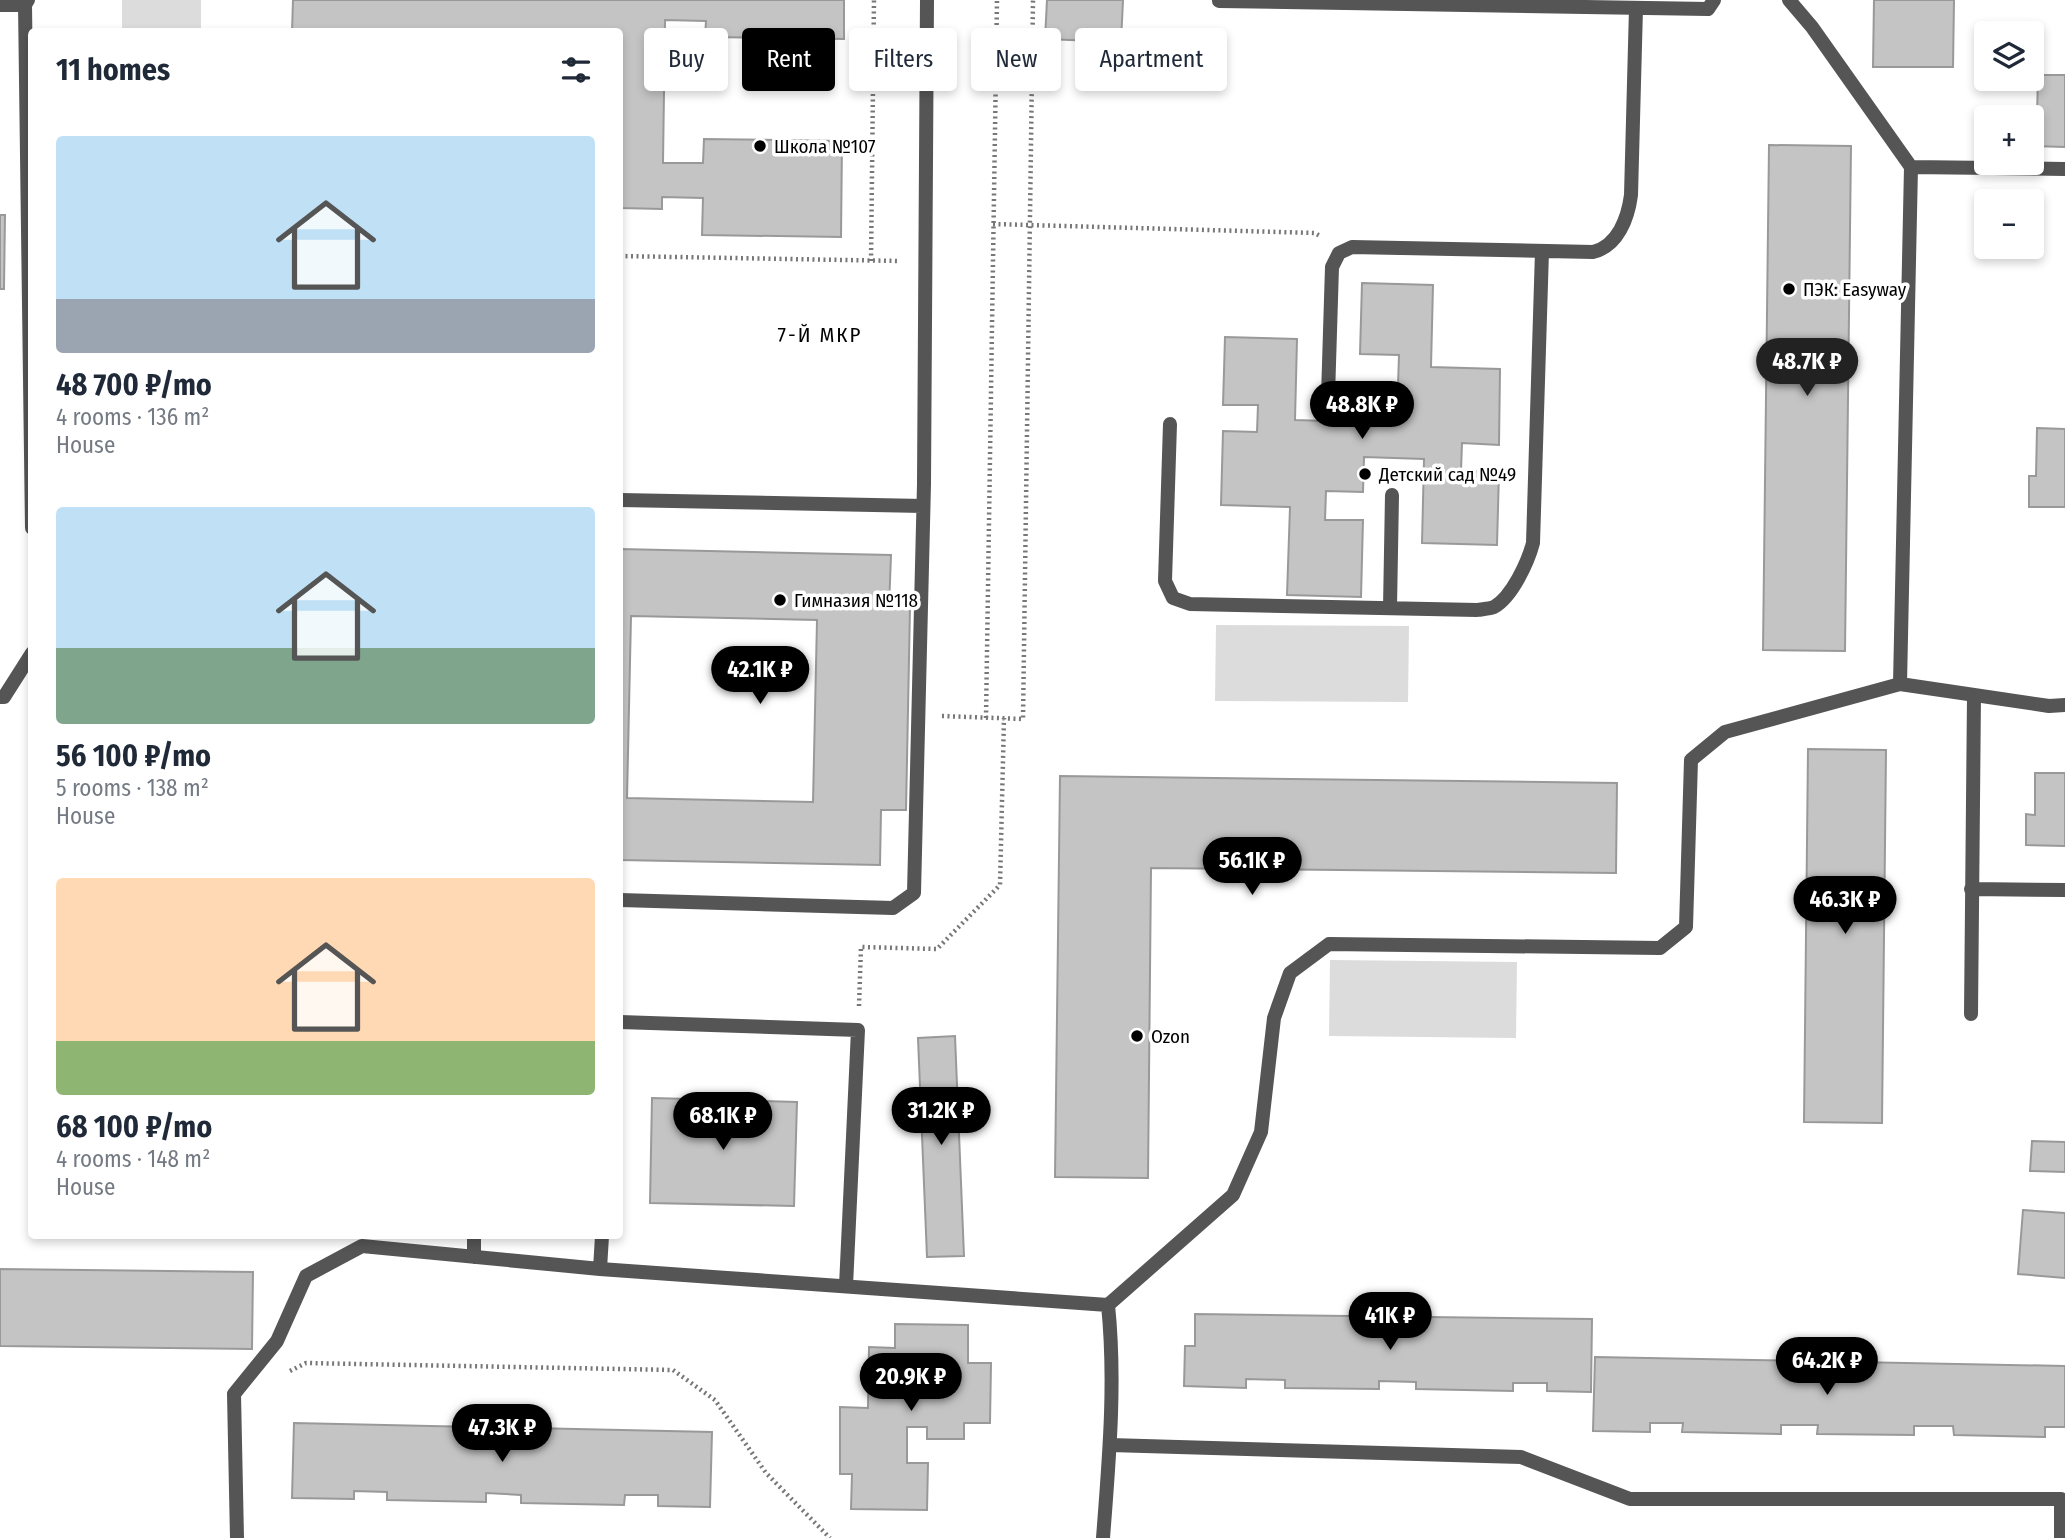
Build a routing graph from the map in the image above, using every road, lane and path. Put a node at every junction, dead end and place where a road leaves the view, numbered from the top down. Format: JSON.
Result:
{"nodes":[{"id":1,"x":874,"y":0,"type":"edge"},
{"id":2,"x":928,"y":0,"type":"edge"},
{"id":3,"x":996,"y":0,"type":"edge"},
{"id":4,"x":1033,"y":0,"type":"edge"},
{"id":5,"x":1714,"y":0,"type":"edge"},
{"id":6,"x":1790,"y":0,"type":"edge"},
{"id":7,"x":1219,"y":1,"type":"edge"},
{"id":8,"x":27,"y":3,"type":"edge"},
{"id":9,"x":0,"y":5,"type":"edge"},
{"id":10,"x":1636,"y":8,"type":"junction"},
{"id":11,"x":28,"y":108,"type":"edge"},
{"id":12,"x":1911,"y":167,"type":"junction"},
{"id":13,"x":2065,"y":169,"type":"edge"},
{"id":14,"x":993,"y":224,"type":"junction"},
{"id":15,"x":1030,"y":225,"type":"junction"},
{"id":16,"x":1542,"y":251,"type":"junction"},
{"id":17,"x":1339,"y":253,"type":"junction"},
{"id":18,"x":623,"y":256,"type":"edge"},
{"id":19,"x":871,"y":261,"type":"junction"},
{"id":20,"x":926,"y":261,"type":"junction"},
{"id":21,"x":1328,"y":396,"type":"dead end"},
{"id":22,"x":1170,"y":424,"type":"dead end"},
{"id":23,"x":1392,"y":495,"type":"dead end"},
{"id":24,"x":623,"y":500,"type":"edge"},
{"id":25,"x":923,"y":506,"type":"junction"},
{"id":26,"x":1391,"y":608,"type":"junction"},
{"id":27,"x":28,"y":659,"type":"edge"},
{"id":28,"x":1900,"y":684,"type":"junction"},
{"id":29,"x":1974,"y":695,"type":"junction"},
{"id":30,"x":0,"y":697,"type":"edge"},
{"id":31,"x":2065,"y":705,"type":"edge"},
{"id":32,"x":918,"y":715,"type":"junction"},
{"id":33,"x":986,"y":718,"type":"junction"},
{"id":34,"x":1004,"y":718,"type":"junction"},
{"id":35,"x":1971,"y":890,"type":"junction"},
{"id":36,"x":2065,"y":890,"type":"edge"},
{"id":37,"x":623,"y":900,"type":"edge"},
{"id":38,"x":1971,"y":1014,"type":"dead end"},
{"id":39,"x":623,"y":1022,"type":"edge"},
{"id":40,"x":858,"y":1030,"type":"junction"},
{"id":41,"x":474,"y":1239,"type":"edge"},
{"id":42,"x":602,"y":1239,"type":"edge"},
{"id":43,"x":474,"y":1256,"type":"junction"},
{"id":44,"x":600,"y":1269,"type":"junction"},
{"id":45,"x":846,"y":1286,"type":"junction"},
{"id":46,"x":1108,"y":1305,"type":"junction"},
{"id":47,"x":282,"y":1374,"type":"dead end"},
{"id":48,"x":1110,"y":1445,"type":"junction"},
{"id":49,"x":237,"y":1538,"type":"edge"},
{"id":50,"x":830,"y":1538,"type":"edge"},
{"id":51,"x":1103,"y":1538,"type":"edge"},
{"id":52,"x":2061,"y":1538,"type":"edge"}],
"edges":[{"from":1,"to":19,"type":"path"},
{"from":2,"to":20,"type":"lane"},
{"from":3,"to":14,"type":"path"},
{"from":4,"to":15,"type":"path"},
{"from":5,"to":10,"type":"lane"},
{"from":6,"to":12,"type":"lane"},
{"from":7,"to":10,"type":"lane"},
{"from":8,"to":9,"type":"lane"},
{"from":8,"to":11,"type":"lane"},
{"from":10,"to":16,"type":"lane"},
{"from":12,"to":13,"type":"lane"},
{"from":12,"to":28,"type":"lane"},
{"from":14,"to":15,"type":"path"},
{"from":14,"to":33,"type":"path"},
{"from":15,"to":17,"type":"path"},
{"from":15,"to":34,"type":"path"},
{"from":16,"to":17,"type":"lane"},
{"from":16,"to":26,"type":"lane"},
{"from":17,"to":21,"type":"lane"},
{"from":18,"to":19,"type":"path"},
{"from":19,"to":20,"type":"path"},
{"from":20,"to":25,"type":"lane"},
{"from":22,"to":26,"type":"lane"},
{"from":23,"to":26,"type":"lane"},
{"from":24,"to":25,"type":"lane"},
{"from":25,"to":32,"type":"lane"},
{"from":27,"to":30,"type":"lane"},
{"from":28,"to":29,"type":"lane"},
{"from":28,"to":46,"type":"lane"},
{"from":29,"to":31,"type":"lane"},
{"from":29,"to":35,"type":"lane"},
{"from":32,"to":33,"type":"path"},
{"from":32,"to":37,"type":"lane"},
{"from":33,"to":34,"type":"path"},
{"from":34,"to":40,"type":"path"},
{"from":35,"to":36,"type":"lane"},
{"from":35,"to":38,"type":"lane"},
{"from":39,"to":40,"type":"lane"},
{"from":40,"to":45,"type":"lane"},
{"from":41,"to":43,"type":"lane"},
{"from":42,"to":44,"type":"lane"},
{"from":43,"to":44,"type":"lane"},
{"from":43,"to":49,"type":"lane"},
{"from":44,"to":45,"type":"lane"},
{"from":45,"to":46,"type":"lane"},
{"from":46,"to":48,"type":"lane"},
{"from":47,"to":50,"type":"path"},
{"from":48,"to":51,"type":"lane"},
{"from":48,"to":52,"type":"lane"}]}
